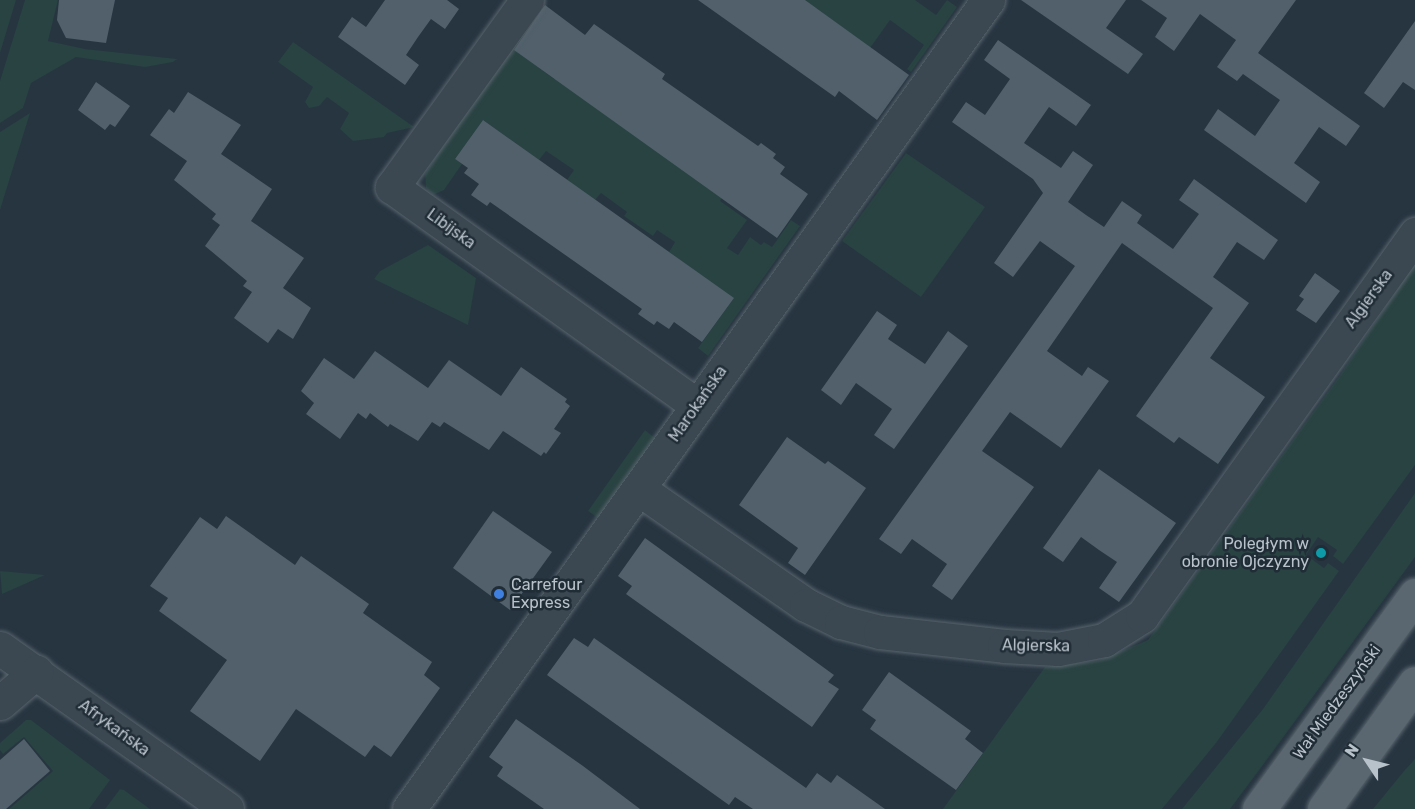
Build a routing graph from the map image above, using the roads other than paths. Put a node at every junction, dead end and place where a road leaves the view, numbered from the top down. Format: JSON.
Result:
{"nodes":[{"id":1,"x":527,"y":0,"type":"edge"},
{"id":2,"x":988,"y":0,"type":"edge"},
{"id":3,"x":1415,"y":234,"type":"edge"},
{"id":4,"x":697,"y":405,"type":"junction"},
{"id":5,"x":639,"y":489,"type":"junction"},
{"id":6,"x":1415,"y":595,"type":"edge"},
{"id":7,"x":0,"y":648,"type":"edge"},
{"id":8,"x":36,"y":672,"type":"junction"},
{"id":9,"x":1415,"y":683,"type":"edge"},
{"id":10,"x":0,"y":703,"type":"edge"},
{"id":11,"x":227,"y":809,"type":"edge"},
{"id":12,"x":409,"y":809,"type":"edge"},
{"id":13,"x":1259,"y":809,"type":"edge"},
{"id":14,"x":1324,"y":809,"type":"edge"}],
"edges":[{"from":1,"to":4,"type":"street","name":"Libijska"},
{"from":2,"to":4,"type":"street","name":"Marokańska"},
{"from":3,"to":5,"type":"street","name":"Algierska"},
{"from":4,"to":5,"type":"street","name":"Marokańska"},
{"from":5,"to":12,"type":"street","name":"Marokańska"},
{"from":6,"to":13,"type":"main road","name":"Wał Miedzeszyński"},
{"from":7,"to":8,"type":"street","name":"Afrykańska"},
{"from":8,"to":10,"type":"street"},
{"from":8,"to":11,"type":"street","name":"Afrykańska"},
{"from":9,"to":14,"type":"main road"}]}
